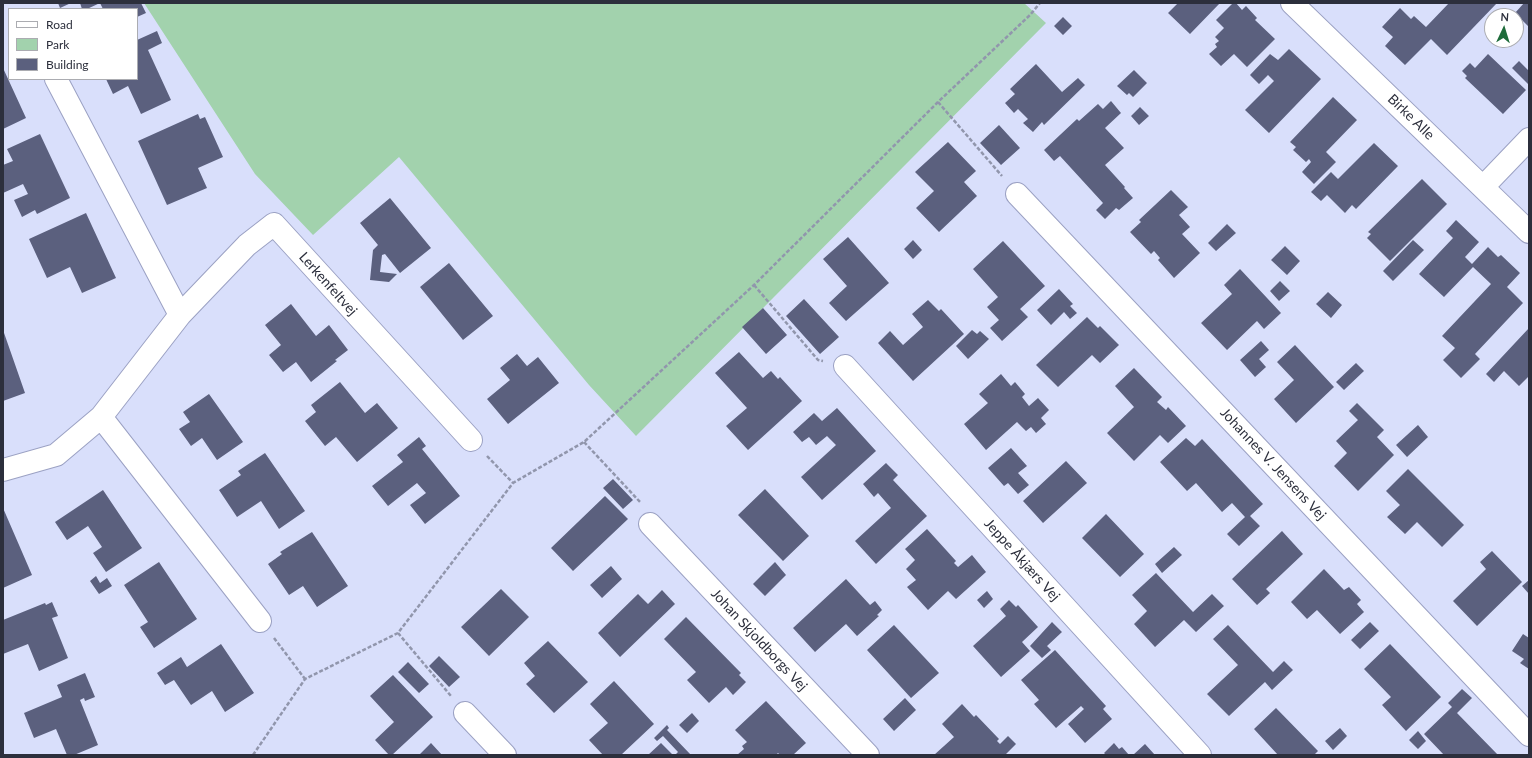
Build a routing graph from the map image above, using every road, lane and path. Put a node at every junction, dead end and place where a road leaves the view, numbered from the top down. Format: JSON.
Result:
{"nodes":[{"id":1,"x":1040,"y":3,"type":"edge"},
{"id":2,"x":1292,"y":3,"type":"edge"},
{"id":3,"x":57,"y":80,"type":"edge"},
{"id":4,"x":938,"y":102,"type":"junction"},
{"id":5,"x":1529,"y":139,"type":"edge"},
{"id":6,"x":1483,"y":186,"type":"junction"},
{"id":7,"x":1017,"y":194,"type":"joint"},
{"id":8,"x":1529,"y":232,"type":"edge"},
{"id":9,"x":754,"y":286,"type":"junction"},
{"id":10,"x":180,"y":315,"type":"junction"},
{"id":11,"x":845,"y":366,"type":"joint"},
{"id":12,"x":101,"y":417,"type":"junction"},
{"id":13,"x":471,"y":440,"type":"joint"},
{"id":14,"x":584,"y":442,"type":"junction"},
{"id":15,"x":3,"y":470,"type":"edge"},
{"id":16,"x":513,"y":483,"type":"junction"},
{"id":17,"x":650,"y":524,"type":"joint"},
{"id":18,"x":260,"y":621,"type":"joint"},
{"id":19,"x":398,"y":633,"type":"junction"},
{"id":20,"x":305,"y":679,"type":"junction"},
{"id":21,"x":465,"y":712,"type":"joint"},
{"id":22,"x":1529,"y":735,"type":"edge"},
{"id":23,"x":253,"y":755,"type":"edge"},
{"id":24,"x":505,"y":755,"type":"edge"},
{"id":25,"x":868,"y":755,"type":"edge"},
{"id":26,"x":1200,"y":755,"type":"edge"}],
"edges":[{"from":1,"to":4,"type":"path"},
{"from":2,"to":6,"type":"street","name":"Birke Alle"},
{"from":3,"to":10,"type":"street"},
{"from":4,"to":7,"type":"path"},
{"from":4,"to":9,"type":"path"},
{"from":5,"to":6,"type":"street"},
{"from":6,"to":8,"type":"street","name":"Birke Alle"},
{"from":7,"to":22,"type":"street","name":"Johannes V. Jensens Vej"},
{"from":9,"to":11,"type":"path"},
{"from":9,"to":14,"type":"path"},
{"from":10,"to":12,"type":"street","name":"Lerkenfeltvej"},
{"from":10,"to":13,"type":"street","name":"Lerkenfeltvej"},
{"from":11,"to":26,"type":"street","name":"Jeppe Åkjærs Vej"},
{"from":12,"to":15,"type":"street","name":"Lerkenfeltvej"},
{"from":12,"to":18,"type":"street"},
{"from":13,"to":16,"type":"path"},
{"from":14,"to":16,"type":"path"},
{"from":14,"to":17,"type":"path"},
{"from":16,"to":19,"type":"path"},
{"from":17,"to":25,"type":"street","name":"Johan Skjoldborgs Vej"},
{"from":18,"to":20,"type":"path"},
{"from":19,"to":20,"type":"path"},
{"from":19,"to":21,"type":"path"},
{"from":20,"to":23,"type":"path"},
{"from":21,"to":24,"type":"street"}]}
